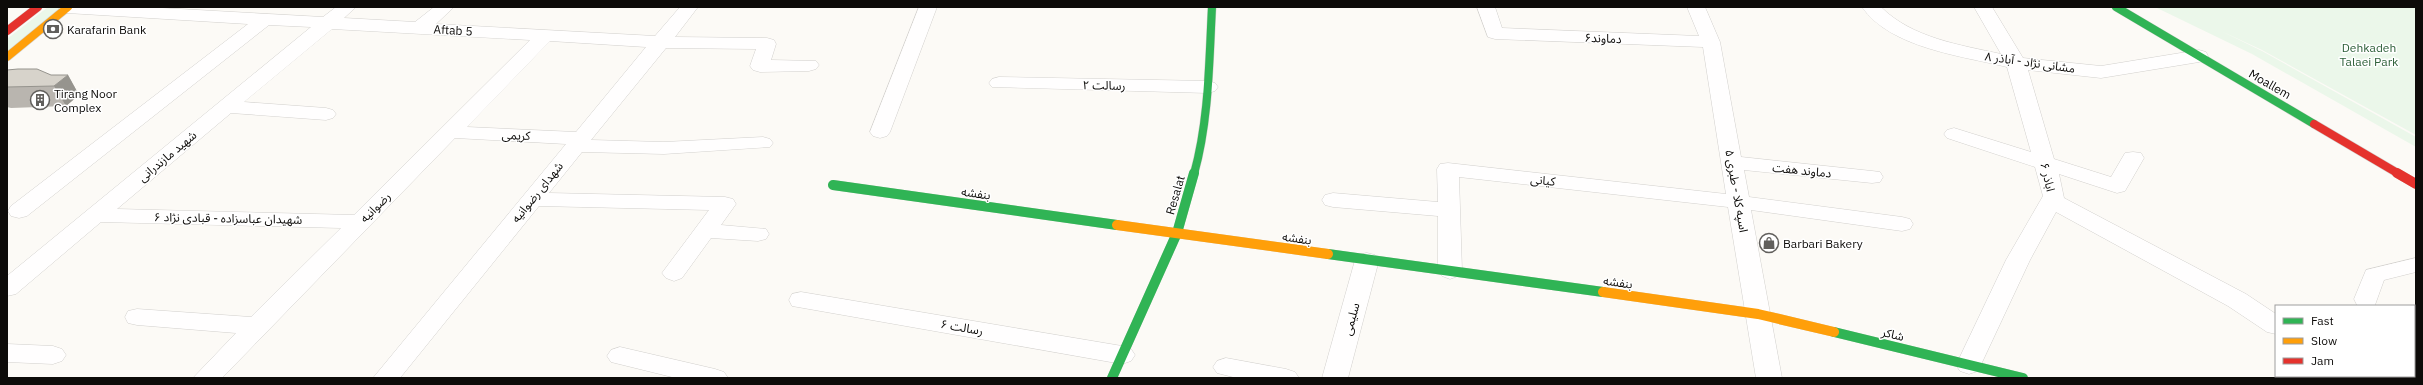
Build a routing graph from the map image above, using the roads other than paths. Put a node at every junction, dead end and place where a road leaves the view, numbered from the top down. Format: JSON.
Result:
{"nodes":[{"id":1,"x":38,"y":7,"type":"edge"},
{"id":2,"x":347,"y":7,"type":"edge"},
{"id":3,"x":444,"y":7,"type":"edge"},
{"id":4,"x":689,"y":7,"type":"edge"},
{"id":5,"x":928,"y":7,"type":"edge"},
{"id":6,"x":1212,"y":7,"type":"edge"},
{"id":7,"x":1486,"y":7,"type":"edge"},
{"id":8,"x":1696,"y":7,"type":"edge"},
{"id":9,"x":1871,"y":7,"type":"edge"},
{"id":10,"x":1983,"y":7,"type":"edge"},
{"id":11,"x":2116,"y":7,"type":"edge"},
{"id":12,"x":68,"y":8,"type":"edge"},
{"id":13,"x":2130,"y":8,"type":"edge"},
{"id":14,"x":264,"y":20,"type":"junction"},
{"id":15,"x":327,"y":23,"type":"junction"},
{"id":16,"x":420,"y":28,"type":"junction"},
{"id":17,"x":7,"y":31,"type":"edge"},
{"id":18,"x":545,"y":36,"type":"junction"},
{"id":19,"x":660,"y":42,"type":"junction"},
{"id":20,"x":1711,"y":42,"type":"junction"},
{"id":21,"x":7,"y":56,"type":"edge"},
{"id":22,"x":2199,"y":56,"type":"junction"},
{"id":23,"x":2016,"y":62,"type":"junction"},
{"id":24,"x":809,"y":65,"type":"dead end"},
{"id":25,"x":999,"y":83,"type":"dead end"},
{"id":26,"x":1208,"y":87,"type":"junction"},
{"id":27,"x":227,"y":107,"type":"junction"},
{"id":28,"x":326,"y":114,"type":"dead end"},
{"id":29,"x":449,"y":132,"type":"junction"},
{"id":30,"x":880,"y":132,"type":"dead end"},
{"id":31,"x":1954,"y":134,"type":"dead end"},
{"id":32,"x":2360,"y":140,"type":"dead end"},
{"id":33,"x":579,"y":142,"type":"junction"},
{"id":34,"x":763,"y":143,"type":"dead end"},
{"id":35,"x":2133,"y":158,"type":"dead end"},
{"id":36,"x":1732,"y":162,"type":"junction"},
{"id":37,"x":2045,"y":163,"type":"junction"},
{"id":38,"x":1872,"y":177,"type":"dead end"},
{"id":39,"x":2414,"y":183,"type":"edge"},
{"id":40,"x":833,"y":185,"type":"dead end"},
{"id":41,"x":532,"y":198,"type":"junction"},
{"id":42,"x":1333,"y":200,"type":"dead end"},
{"id":43,"x":2051,"y":200,"type":"junction"},
{"id":44,"x":1739,"y":202,"type":"junction"},
{"id":45,"x":1447,"y":210,"type":"junction"},
{"id":46,"x":19,"y":211,"type":"dead end"},
{"id":47,"x":96,"y":215,"type":"junction"},
{"id":48,"x":360,"y":222,"type":"junction"},
{"id":49,"x":1902,"y":224,"type":"dead end"},
{"id":50,"x":705,"y":231,"type":"junction"},
{"id":51,"x":1177,"y":233,"type":"junction"},
{"id":52,"x":758,"y":234,"type":"dead end"},
{"id":53,"x":1367,"y":260,"type":"junction"},
{"id":54,"x":2416,"y":265,"type":"edge"},
{"id":55,"x":1450,"y":271,"type":"junction"},
{"id":56,"x":674,"y":273,"type":"dead end"},
{"id":57,"x":7,"y":288,"type":"edge"},
{"id":58,"x":2366,"y":299,"type":"dead end"},
{"id":59,"x":801,"y":300,"type":"dead end"},
{"id":60,"x":1758,"y":314,"type":"junction"},
{"id":61,"x":136,"y":317,"type":"dead end"},
{"id":62,"x":2275,"y":325,"type":"edge"},
{"id":63,"x":258,"y":326,"type":"junction"},
{"id":64,"x":7,"y":353,"type":"edge"},
{"id":65,"x":53,"y":355,"type":"dead end"},
{"id":66,"x":1122,"y":355,"type":"junction"},
{"id":67,"x":620,"y":356,"type":"dead end"},
{"id":68,"x":1969,"y":365,"type":"junction"},
{"id":69,"x":1226,"y":367,"type":"dead end"},
{"id":70,"x":206,"y":378,"type":"edge"},
{"id":71,"x":386,"y":378,"type":"edge"},
{"id":72,"x":715,"y":378,"type":"edge"},
{"id":73,"x":1112,"y":378,"type":"edge"},
{"id":74,"x":1286,"y":378,"type":"edge"},
{"id":75,"x":1335,"y":378,"type":"edge"},
{"id":76,"x":1769,"y":378,"type":"edge"},
{"id":77,"x":2023,"y":378,"type":"edge"}],
"edges":[{"from":1,"to":17,"type":"main road"},
{"from":2,"to":15,"type":"street","name":"شهید مازندرانی"},
{"from":3,"to":16,"type":"street"},
{"from":4,"to":19,"type":"street","name":"شهدای رضوانیه"},
{"from":5,"to":30,"type":"street"},
{"from":6,"to":26,"type":"main road","name":"Resalat"},
{"from":7,"to":20,"type":"street","name":"دماوند۶"},
{"from":8,"to":20,"type":"street","name":"اسپه کلا - طبری ۵"},
{"from":9,"to":23,"type":"street","name":"مشانی نژاد - آباذر ۸"},
{"from":10,"to":23,"type":"street","name":"اباذر ۶"},
{"from":11,"to":22,"type":"main road","name":"Moallem"},
{"from":12,"to":14,"type":"street","name":"Aftab 5"},
{"from":12,"to":21,"type":"main road"},
{"from":13,"to":32,"type":"main road"},
{"from":14,"to":15,"type":"street","name":"Aftab 5"},
{"from":14,"to":46,"type":"street"},
{"from":15,"to":16,"type":"street","name":"Aftab 5"},
{"from":15,"to":27,"type":"street","name":"شهید مازندرانی"},
{"from":16,"to":18,"type":"street","name":"Aftab 5"},
{"from":18,"to":19,"type":"street","name":"Aftab 5"},
{"from":18,"to":29,"type":"street","name":"رضوانیه"},
{"from":19,"to":24,"type":"street","name":"Aftab 5"},
{"from":19,"to":33,"type":"street","name":"شهدای رضوانیه"},
{"from":20,"to":36,"type":"street","name":"اسپه کلا - طبری ۵"},
{"from":22,"to":23,"type":"street","name":"مشانی نژاد - آباذر ۸"},
{"from":22,"to":39,"type":"main road","name":"Moallem"},
{"from":23,"to":37,"type":"street","name":"اباذر ۶"},
{"from":25,"to":26,"type":"street","name":"رسالت ۲"},
{"from":26,"to":51,"type":"main road","name":"Resalat"},
{"from":27,"to":28,"type":"street"},
{"from":27,"to":47,"type":"street","name":"شهید مازندرانی"},
{"from":29,"to":33,"type":"street","name":"کریمی"},
{"from":29,"to":48,"type":"street","name":"رضوانیه"},
{"from":31,"to":37,"type":"street"},
{"from":33,"to":34,"type":"street","name":"کریمی"},
{"from":33,"to":41,"type":"street","name":"شهدای رضوانیه"},
{"from":35,"to":37,"type":"street"},
{"from":36,"to":38,"type":"street","name":"دماوند هفت"},
{"from":36,"to":44,"type":"street","name":"اسپه کلا - طبری ۵"},
{"from":37,"to":43,"type":"street","name":"اباذر ۶"},
{"from":40,"to":51,"type":"main road","name":"بنفشه"},
{"from":41,"to":50,"type":"street"},
{"from":41,"to":71,"type":"street","name":"شهدای رضوانیه"},
{"from":42,"to":45,"type":"street"},
{"from":43,"to":62,"type":"street"},
{"from":43,"to":68,"type":"street","name":"اباذر ۶"},
{"from":44,"to":45,"type":"street","name":"کیانی"},
{"from":44,"to":49,"type":"street"},
{"from":44,"to":60,"type":"street","name":"اسپه کلا - طبری ۵"},
{"from":45,"to":55,"type":"street","name":"کیانی"},
{"from":47,"to":48,"type":"street","name":"شهیدان عباسزاده - قبادی نژاد ۶"},
{"from":47,"to":57,"type":"street","name":"شهید مازندرانی"},
{"from":48,"to":63,"type":"street","name":"رضوانیه"},
{"from":50,"to":52,"type":"street"},
{"from":50,"to":56,"type":"street"},
{"from":51,"to":53,"type":"main road","name":"بنفشه"},
{"from":51,"to":66,"type":"main road","name":"Resalat"},
{"from":53,"to":55,"type":"main road","name":"بنفشه"},
{"from":53,"to":75,"type":"street","name":"سلیمی"},
{"from":54,"to":58,"type":"street"},
{"from":55,"to":60,"type":"main road","name":"بنفشه"},
{"from":59,"to":66,"type":"street","name":"رسالت ۶"},
{"from":60,"to":68,"type":"main road","name":"شاکر"},
{"from":60,"to":76,"type":"street","name":"اسپه کلا - طبری ۵"},
{"from":61,"to":63,"type":"street"},
{"from":63,"to":70,"type":"street","name":"رضوانیه"},
{"from":64,"to":65,"type":"street"},
{"from":66,"to":73,"type":"main road","name":"Resalat"},
{"from":67,"to":72,"type":"street"},
{"from":68,"to":77,"type":"main road","name":"شاکر"},
{"from":69,"to":74,"type":"street"}]}
